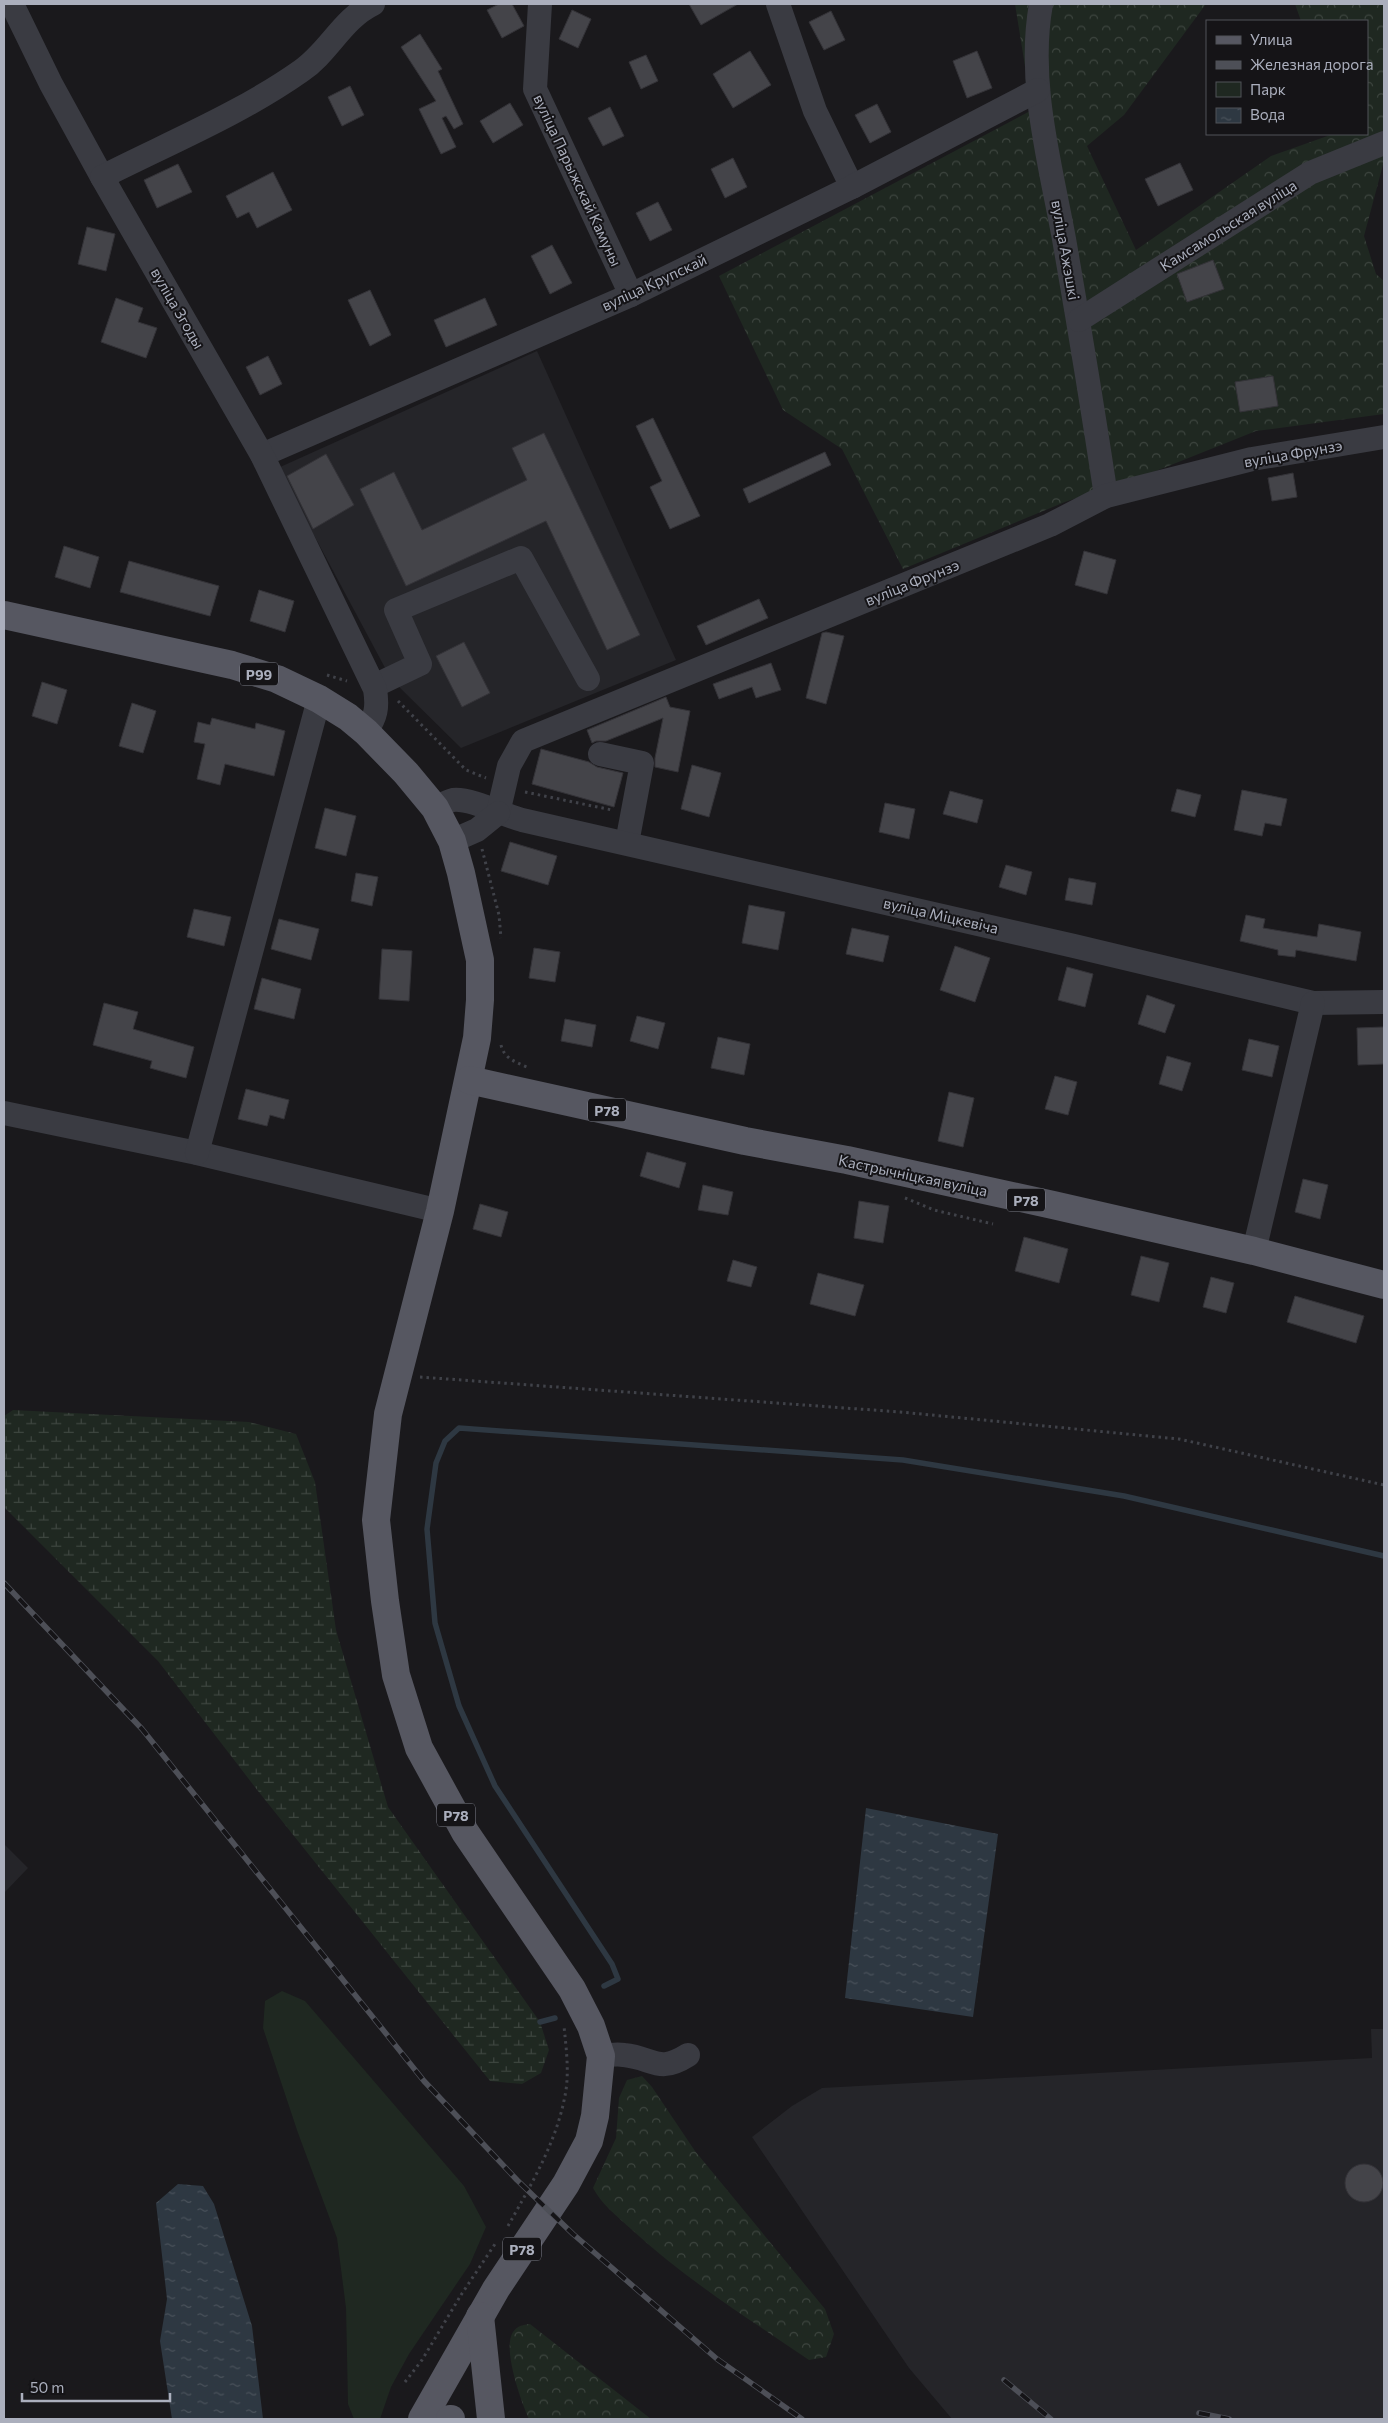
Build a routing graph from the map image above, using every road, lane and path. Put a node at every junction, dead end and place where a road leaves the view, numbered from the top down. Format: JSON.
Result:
{"nodes":[{"id":1,"x":12,"y":4,"type":"edge"},
{"id":2,"x":540,"y":4,"type":"edge"},
{"id":3,"x":778,"y":4,"type":"edge"},
{"id":4,"x":1042,"y":4,"type":"edge"},
{"id":5,"x":363,"y":6,"type":"edge"},
{"id":6,"x":1038,"y":90,"type":"junction"},
{"id":7,"x":1384,"y":143,"type":"edge"},
{"id":8,"x":102,"y":176,"type":"junction"},
{"id":9,"x":852,"y":187,"type":"junction"},
{"id":10,"x":630,"y":295,"type":"junction"},
{"id":11,"x":1078,"y":320,"type":"junction"},
{"id":12,"x":1384,"y":437,"type":"edge"},
{"id":13,"x":262,"y":455,"type":"junction"},
{"id":14,"x":1106,"y":496,"type":"junction"},
{"id":15,"x":4,"y":615,"type":"edge"},
{"id":16,"x":588,"y":679,"type":"dead end"},
{"id":17,"x":374,"y":686,"type":"junction"},
{"id":18,"x":319,"y":699,"type":"junction"},
{"id":19,"x":366,"y":732,"type":"junction"},
{"id":20,"x":600,"y":754,"type":"dead end"},
{"id":21,"x":466,"y":770,"type":"dead end"},
{"id":22,"x":504,"y":784,"type":"junction"},
{"id":23,"x":594,"y":801,"type":"dead end"},
{"id":24,"x":592,"y":806,"type":"junction"},
{"id":25,"x":435,"y":808,"type":"junction"},
{"id":26,"x":498,"y":813,"type":"junction"},
{"id":27,"x":632,"y":815,"type":"junction"},
{"id":28,"x":452,"y":841,"type":"junction"},
{"id":29,"x":627,"y":843,"type":"junction"},
{"id":30,"x":1384,"y":1002,"type":"edge"},
{"id":31,"x":1313,"y":1004,"type":"junction"},
{"id":32,"x":469,"y":1080,"type":"junction"},
{"id":33,"x":4,"y":1113,"type":"edge"},
{"id":34,"x":197,"y":1153,"type":"junction"},
{"id":35,"x":440,"y":1211,"type":"junction"},
{"id":36,"x":1254,"y":1251,"type":"junction"},
{"id":37,"x":1384,"y":1285,"type":"edge"},
{"id":38,"x":397,"y":1377,"type":"junction"},
{"id":39,"x":1384,"y":1485,"type":"edge"},
{"id":40,"x":601,"y":2056,"type":"junction"},
{"id":41,"x":688,"y":2056,"type":"dead end"},
{"id":42,"x":480,"y":2316,"type":"junction"},
{"id":43,"x":422,"y":2419,"type":"edge"},
{"id":44,"x":491,"y":2419,"type":"edge"}],
"edges":[{"from":1,"to":8,"type":"street","name":"вуліца Згоды"},
{"from":2,"to":10,"type":"street","name":"вуліца Парыжскай Камуны"},
{"from":3,"to":9,"type":"street"},
{"from":4,"to":6,"type":"street","name":"вуліца Ажэшкі"},
{"from":5,"to":8,"type":"street"},
{"from":6,"to":9,"type":"street","name":"вуліца Крупскай"},
{"from":6,"to":11,"type":"street","name":"вуліца Ажэшкі"},
{"from":7,"to":11,"type":"street","name":"Камсамольская вуліца"},
{"from":8,"to":13,"type":"street","name":"вуліца Згоды"},
{"from":9,"to":10,"type":"street","name":"вуліца Крупскай"},
{"from":10,"to":13,"type":"street","name":"вуліца Крупскай"},
{"from":11,"to":14,"type":"street","name":"вуліца Ажэшкі"},
{"from":12,"to":14,"type":"street","name":"вуліца Фрунзэ"},
{"from":13,"to":17,"type":"street","name":"вуліца Згоды"},
{"from":14,"to":22,"type":"street","name":"вуліца Фрунзэ"},
{"from":15,"to":18,"type":"main road","number":"Р99"},
{"from":16,"to":17,"type":"street"},
{"from":17,"to":19,"type":"street","name":"вуліца Згоды"},
{"from":18,"to":19,"type":"main road","number":"Р99"},
{"from":18,"to":34,"type":"street"},
{"from":19,"to":25,"type":"main road","number":"Р99"},
{"from":20,"to":27,"type":"street"},
{"from":21,"to":22,"type":"path"},
{"from":22,"to":24,"type":"path"},
{"from":22,"to":26,"type":"street","name":"вуліца Фрунзэ"},
{"from":23,"to":24,"type":"path"},
{"from":24,"to":27,"type":"path"},
{"from":25,"to":26,"type":"street","name":"вуліца Міцкевіча"},
{"from":25,"to":28,"type":"main road","number":"Р99"},
{"from":26,"to":28,"type":"street"},
{"from":26,"to":29,"type":"street","name":"вуліца Міцкевіча"},
{"from":27,"to":29,"type":"street"},
{"from":28,"to":32,"type":"main road","number":"Р99"},
{"from":29,"to":31,"type":"street","name":"вуліца Міцкевіча"},
{"from":30,"to":31,"type":"street","name":"вуліца Міцкевіча"},
{"from":31,"to":36,"type":"street"},
{"from":32,"to":35,"type":"main road","number":"Р78"},
{"from":32,"to":36,"type":"main road","name":"Кастрычніцкая вуліца","number":"Р78"},
{"from":33,"to":34,"type":"street"},
{"from":34,"to":35,"type":"street"},
{"from":35,"to":38,"type":"main road","number":"Р78"},
{"from":36,"to":37,"type":"main road","name":"Кастрычніцкая вуліца","number":"Р78"},
{"from":38,"to":39,"type":"path"},
{"from":38,"to":40,"type":"main road","number":"Р78"},
{"from":40,"to":41,"type":"street"},
{"from":40,"to":42,"type":"main road","number":"Р78"},
{"from":42,"to":43,"type":"main road","number":"Р78"},
{"from":42,"to":44,"type":"main road"}]}
